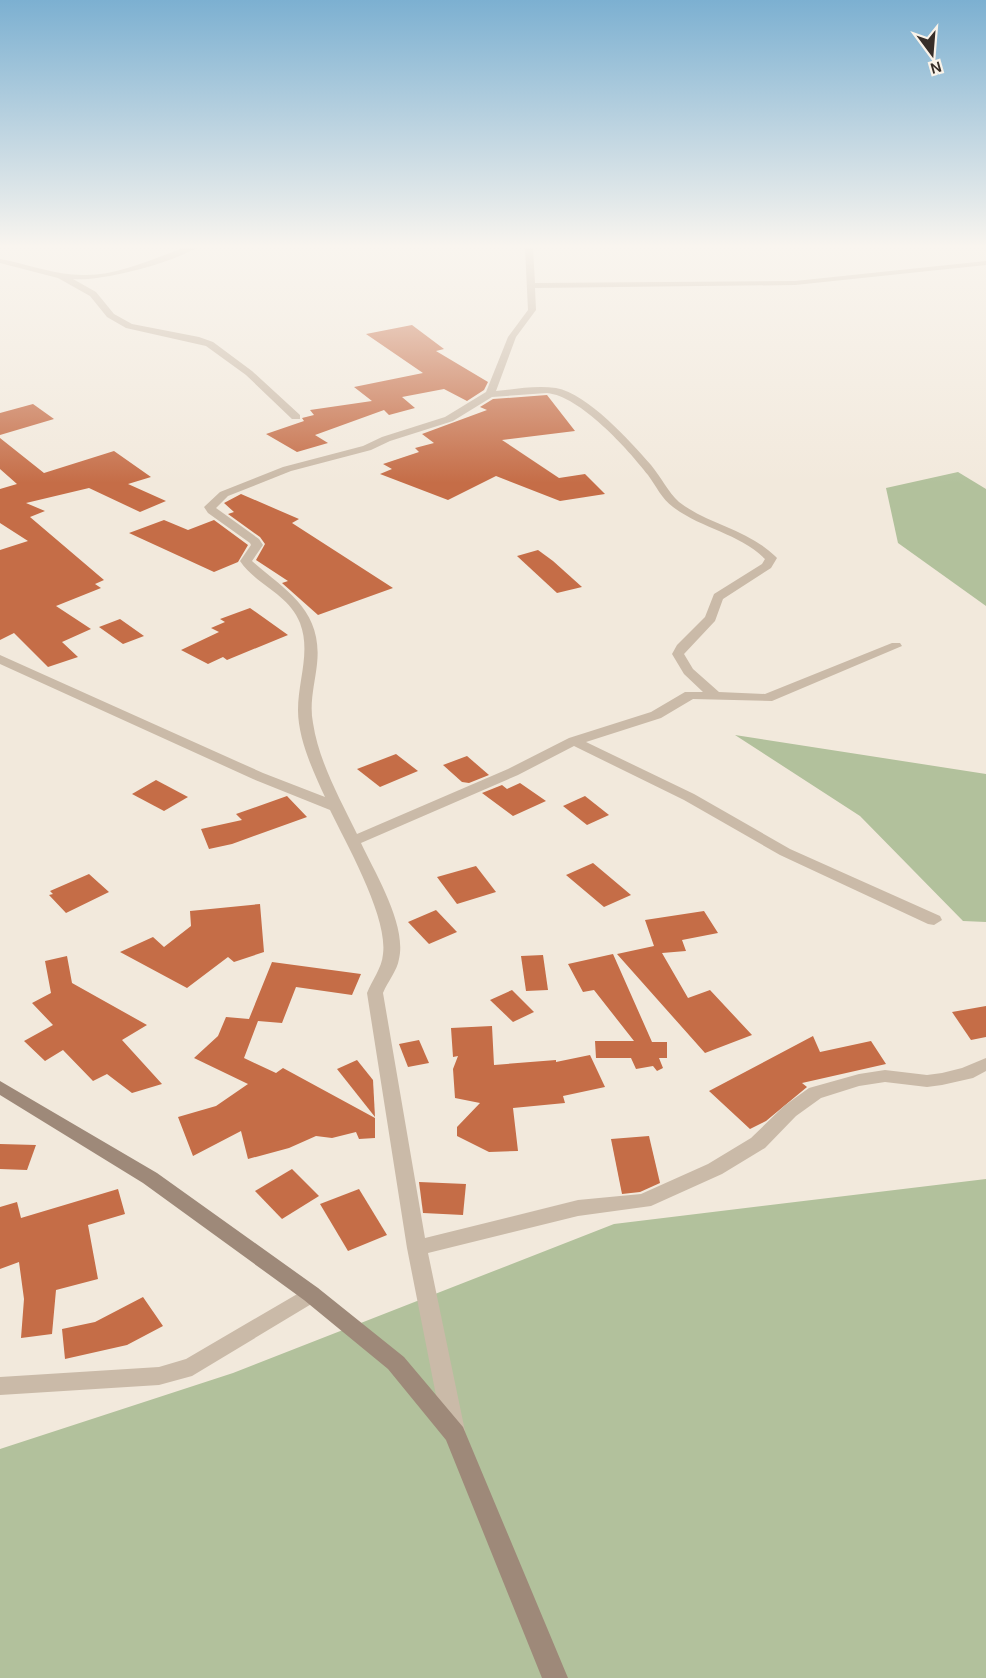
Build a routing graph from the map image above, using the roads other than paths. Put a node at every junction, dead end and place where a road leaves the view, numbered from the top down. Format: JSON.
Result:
{"nodes":[{"id":1,"x":131,"y":326,"type":"edge"},
{"id":2,"x":520,"y":326,"type":"edge"},
{"id":3,"x":490,"y":394,"type":"junction"},
{"id":4,"x":296,"y":417,"type":"dead end"},
{"id":5,"x":896,"y":646,"type":"dead end"},
{"id":6,"x":0,"y":659,"type":"edge"},
{"id":7,"x":15,"y":666,"type":"junction"},
{"id":8,"x":0,"y":673,"type":"edge"},
{"id":9,"x":714,"y":694,"type":"junction"},
{"id":10,"x":574,"y":741,"type":"junction"},
{"id":11,"x":336,"y":807,"type":"junction"},
{"id":12,"x":353,"y":841,"type":"junction"},
{"id":13,"x":934,"y":920,"type":"dead end"},
{"id":14,"x":986,"y":1064,"type":"edge"},
{"id":15,"x":0,"y":1087,"type":"edge"},
{"id":16,"x":417,"y":1248,"type":"junction"},
{"id":17,"x":311,"y":1294,"type":"junction"},
{"id":18,"x":0,"y":1386,"type":"edge"},
{"id":19,"x":455,"y":1434,"type":"junction"},
{"id":20,"x":555,"y":1678,"type":"edge"}],
"edges":[{"from":1,"to":4,"type":"street"},
{"from":2,"to":3,"type":"street"},
{"from":3,"to":9,"type":"street"},
{"from":3,"to":11,"type":"street"},
{"from":5,"to":9,"type":"street"},
{"from":6,"to":7,"type":"street"},
{"from":7,"to":8,"type":"street"},
{"from":7,"to":11,"type":"street"},
{"from":9,"to":10,"type":"street"},
{"from":10,"to":12,"type":"street"},
{"from":10,"to":13,"type":"street"},
{"from":11,"to":12,"type":"street"},
{"from":12,"to":16,"type":"street"},
{"from":14,"to":16,"type":"street"},
{"from":15,"to":17,"type":"street"},
{"from":16,"to":19,"type":"street"},
{"from":17,"to":18,"type":"street"},
{"from":17,"to":19,"type":"street"},
{"from":19,"to":20,"type":"street"}]}
